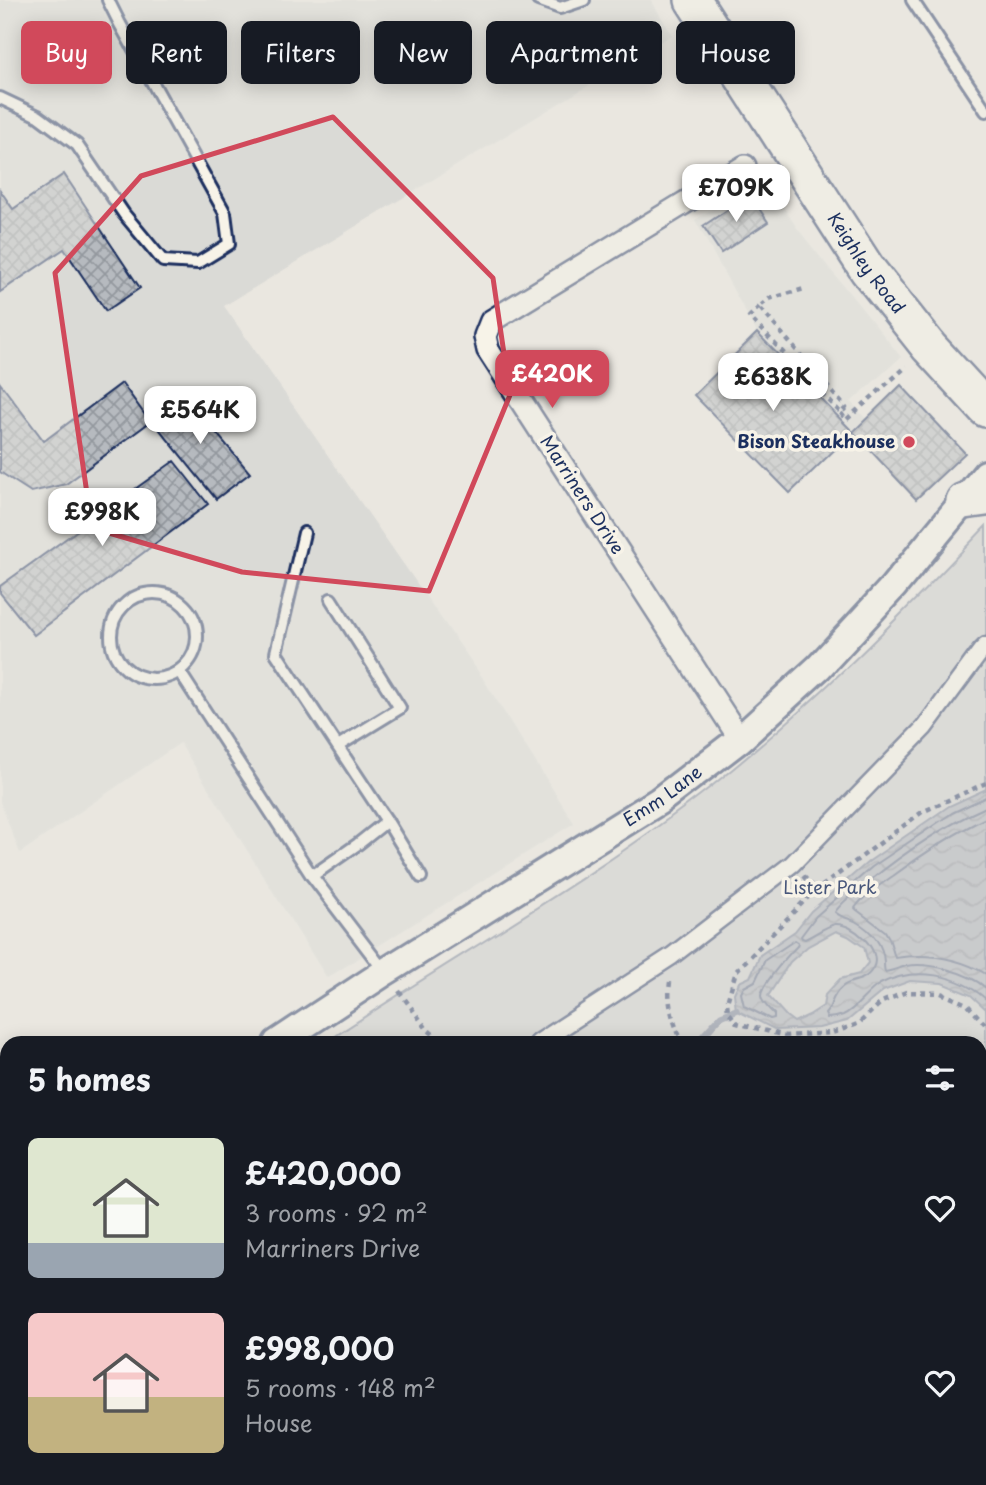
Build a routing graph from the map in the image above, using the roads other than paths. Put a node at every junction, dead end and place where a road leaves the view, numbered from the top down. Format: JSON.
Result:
{"nodes":[{"id":1,"x":108,"y":0,"type":"edge"},
{"id":2,"x":538,"y":0,"type":"edge"},
{"id":3,"x":584,"y":0,"type":"edge"},
{"id":4,"x":693,"y":0,"type":"edge"},
{"id":5,"x":912,"y":0,"type":"edge"},
{"id":6,"x":0,"y":97,"type":"edge"},
{"id":7,"x":986,"y":110,"type":"edge"},
{"id":8,"x":745,"y":166,"type":"dead end"},
{"id":9,"x":986,"y":409,"type":"edge"},
{"id":10,"x":986,"y":474,"type":"edge"},
{"id":11,"x":975,"y":500,"type":"edge"},
{"id":12,"x":304,"y":533,"type":"dead end"},
{"id":13,"x":331,"y":599,"type":"dead end"},
{"id":14,"x":986,"y":646,"type":"edge"},
{"id":15,"x":179,"y":671,"type":"junction"},
{"id":16,"x":740,"y":739,"type":"junction"},
{"id":17,"x":338,"y":747,"type":"junction"},
{"id":18,"x":387,"y":821,"type":"junction"},
{"id":19,"x":312,"y":876,"type":"junction"},
{"id":20,"x":421,"y":877,"type":"dead end"},
{"id":21,"x":386,"y":972,"type":"junction"},
{"id":22,"x":289,"y":1036,"type":"edge"},
{"id":23,"x":549,"y":1036,"type":"edge"}],
"edges":[{"from":1,"to":6,"type":"lane"},
{"from":2,"to":3,"type":"lane"},
{"from":4,"to":9,"type":"highway","name":"Keighley Road"},
{"from":5,"to":7,"type":"lane"},
{"from":8,"to":16,"type":"street","name":"Marriners Drive"},
{"from":10,"to":11,"type":"street","name":"Emm Lane"},
{"from":11,"to":16,"type":"street","name":"Emm Lane"},
{"from":12,"to":17,"type":"lane"},
{"from":13,"to":17,"type":"lane"},
{"from":14,"to":23,"type":"street"},
{"from":15,"to":15,"type":"lane"},
{"from":15,"to":19,"type":"lane"},
{"from":16,"to":21,"type":"street","name":"Emm Lane"},
{"from":17,"to":18,"type":"lane"},
{"from":18,"to":19,"type":"lane"},
{"from":18,"to":20,"type":"lane"},
{"from":19,"to":21,"type":"lane"},
{"from":21,"to":22,"type":"street","name":"Emm Lane"}]}
